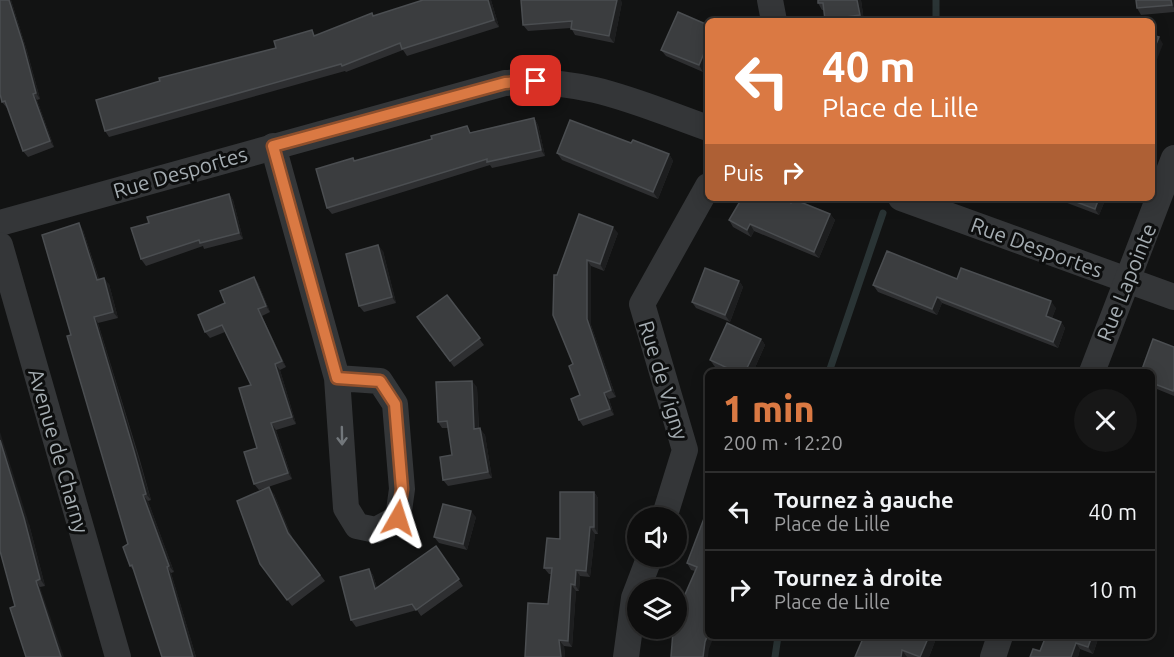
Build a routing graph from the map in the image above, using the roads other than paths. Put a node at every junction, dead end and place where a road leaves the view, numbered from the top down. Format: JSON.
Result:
{"nodes":[{"id":1,"x":770,"y":0,"type":"edge"},
{"id":2,"x":773,"y":18,"type":"edge"},
{"id":3,"x":705,"y":127,"type":"edge"},
{"id":4,"x":273,"y":146,"type":"junction"},
{"id":5,"x":1174,"y":159,"type":"edge"},
{"id":6,"x":705,"y":191,"type":"edge"},
{"id":7,"x":909,"y":201,"type":"edge"},
{"id":8,"x":0,"y":224,"type":"edge"},
{"id":9,"x":0,"y":244,"type":"edge"},
{"id":10,"x":1125,"y":279,"type":"junction"},
{"id":11,"x":1174,"y":297,"type":"edge"},
{"id":12,"x":1093,"y":369,"type":"edge"},
{"id":13,"x":337,"y":378,"type":"junction"},
{"id":14,"x":667,"y":507,"type":"edge"},
{"id":15,"x":646,"y":567,"type":"edge"},
{"id":16,"x":999,"y":639,"type":"edge"},
{"id":17,"x":118,"y":657,"type":"edge"},
{"id":18,"x":626,"y":657,"type":"edge"},
{"id":19,"x":993,"y":657,"type":"edge"}],
"edges":[{"from":1,"to":2,"type":"street"},
{"from":3,"to":4,"type":"street","name":"Rue Desportes"},
{"from":4,"to":8,"type":"street","name":"Rue Desportes"},
{"from":4,"to":13,"type":"street"},
{"from":5,"to":10,"type":"street","name":"Rue Lapointe"},
{"from":6,"to":14,"type":"street","name":"Rue de Vigny"},
{"from":7,"to":10,"type":"street","name":"Rue Desportes"},
{"from":9,"to":17,"type":"street","name":"Avenue de Charny"},
{"from":10,"to":11,"type":"street","name":"Rue Desportes"},
{"from":10,"to":12,"type":"street","name":"Rue Lapointe"},
{"from":13,"to":13,"type":"street","one_way":true},
{"from":15,"to":18,"type":"street"},
{"from":16,"to":19,"type":"street"}]}
